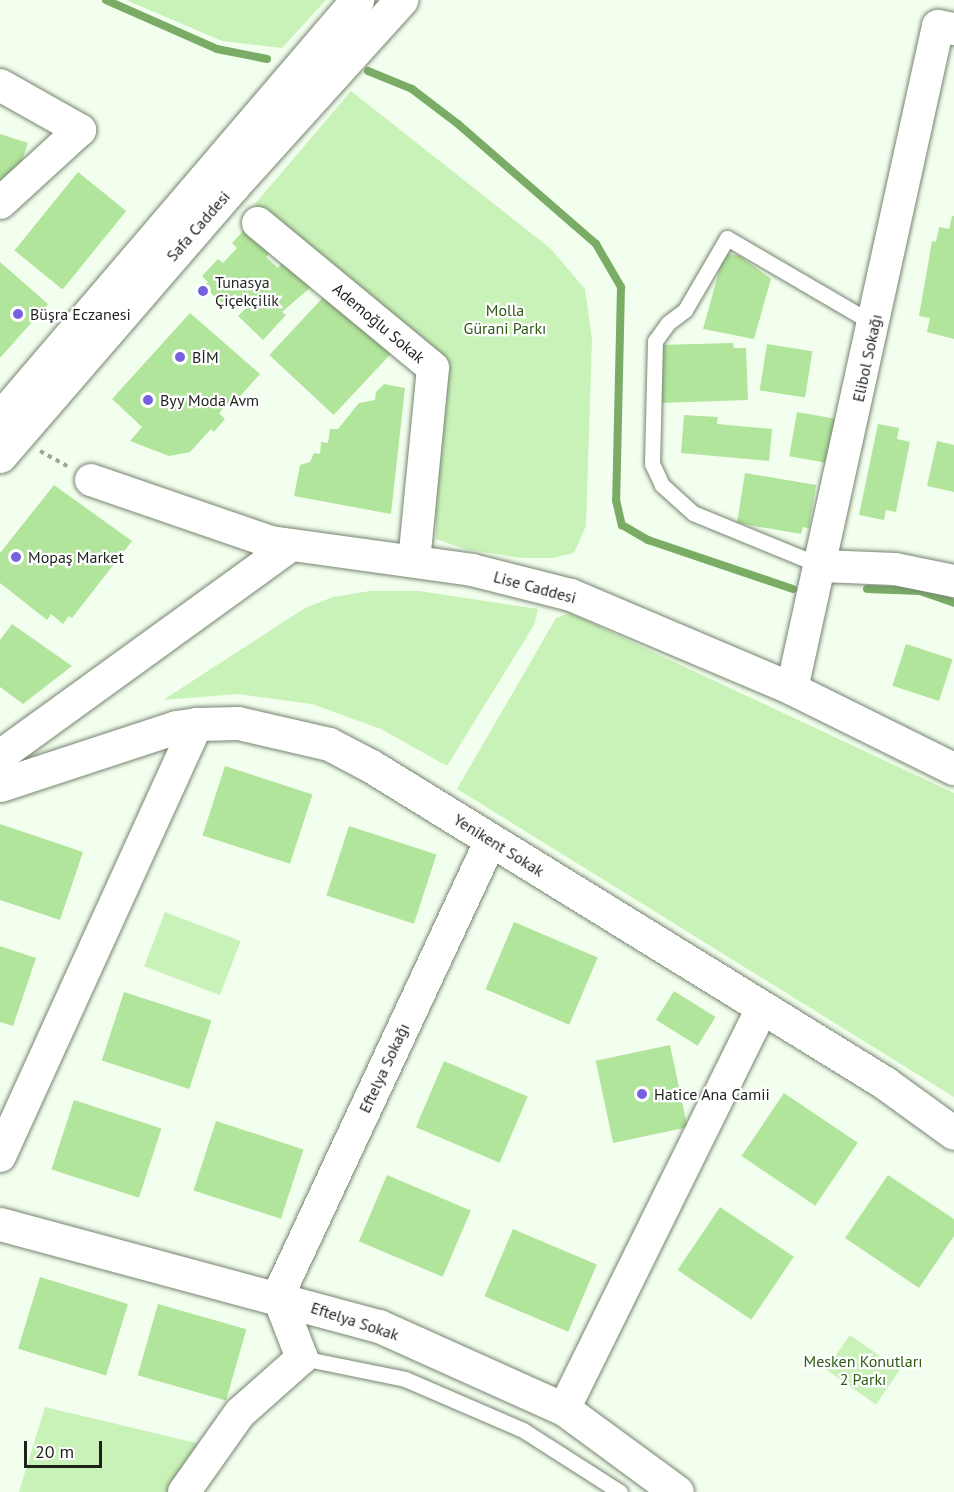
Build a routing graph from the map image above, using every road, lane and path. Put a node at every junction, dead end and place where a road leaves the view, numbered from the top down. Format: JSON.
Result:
{"nodes":[{"id":1,"x":357,"y":0,"type":"edge"},
{"id":2,"x":401,"y":0,"type":"edge"},
{"id":3,"x":946,"y":28,"type":"edge"},
{"id":4,"x":0,"y":85,"type":"edge"},
{"id":5,"x":0,"y":203,"type":"edge"},
{"id":6,"x":258,"y":223,"type":"dead end"},
{"id":7,"x":874,"y":324,"type":"junction"},
{"id":8,"x":4,"y":427,"type":"edge"},
{"id":9,"x":92,"y":480,"type":"joint"},
{"id":10,"x":291,"y":545,"type":"junction"},
{"id":11,"x":414,"y":561,"type":"junction"},
{"id":12,"x":822,"y":566,"type":"junction"},
{"id":13,"x":954,"y":581,"type":"edge"},
{"id":14,"x":792,"y":689,"type":"junction"},
{"id":15,"x":197,"y":724,"type":"junction"},
{"id":16,"x":0,"y":756,"type":"edge"},
{"id":17,"x":954,"y":769,"type":"edge"},
{"id":18,"x":0,"y":785,"type":"edge"},
{"id":19,"x":491,"y":840,"type":"junction"},
{"id":20,"x":762,"y":1008,"type":"junction"},
{"id":21,"x":954,"y":1133,"type":"edge"},
{"id":22,"x":0,"y":1156,"type":"edge"},
{"id":23,"x":0,"y":1224,"type":"edge"},
{"id":24,"x":278,"y":1296,"type":"junction"},
{"id":25,"x":302,"y":1358,"type":"junction"},
{"id":26,"x":564,"y":1408,"type":"junction"},
{"id":27,"x":184,"y":1492,"type":"edge"},
{"id":28,"x":620,"y":1492,"type":"edge"},
{"id":29,"x":677,"y":1492,"type":"edge"}],
"edges":[{"from":1,"to":8,"type":"street","name":"Safa Caddesi"},
{"from":2,"to":8,"type":"street","name":"Safa Caddesi"},
{"from":3,"to":7,"type":"street","name":"Elibol Sokağı"},
{"from":4,"to":5,"type":"street"},
{"from":6,"to":11,"type":"street","name":"Ademoğlu Sokak"},
{"from":7,"to":12,"type":"street","name":"Elibol Sokağı"},
{"from":7,"to":12,"type":"lane"},
{"from":8,"to":9,"type":"path"},
{"from":9,"to":10,"type":"street","name":"Lise Caddesi"},
{"from":10,"to":11,"type":"street","name":"Lise Caddesi"},
{"from":10,"to":16,"type":"street"},
{"from":11,"to":14,"type":"street","name":"Lise Caddesi"},
{"from":12,"to":13,"type":"street"},
{"from":12,"to":14,"type":"street","name":"Elibol Sokağı"},
{"from":14,"to":17,"type":"street","name":"Lise Caddesi"},
{"from":15,"to":18,"type":"street","name":"Yenikent Sokak"},
{"from":15,"to":19,"type":"street","name":"Yenikent Sokak"},
{"from":15,"to":22,"type":"street"},
{"from":19,"to":20,"type":"street","name":"Yenikent Sokak"},
{"from":19,"to":24,"type":"street","name":"Eftelya Sokağı"},
{"from":20,"to":21,"type":"street","name":"Yenikent Sokak"},
{"from":20,"to":26,"type":"street"},
{"from":23,"to":24,"type":"street","name":"Eftelya Sokak"},
{"from":24,"to":25,"type":"street"},
{"from":24,"to":26,"type":"street","name":"Eftelya Sokak"},
{"from":25,"to":27,"type":"street"},
{"from":25,"to":28,"type":"lane"},
{"from":26,"to":29,"type":"street","name":"Eftelya Sokak"}]}
